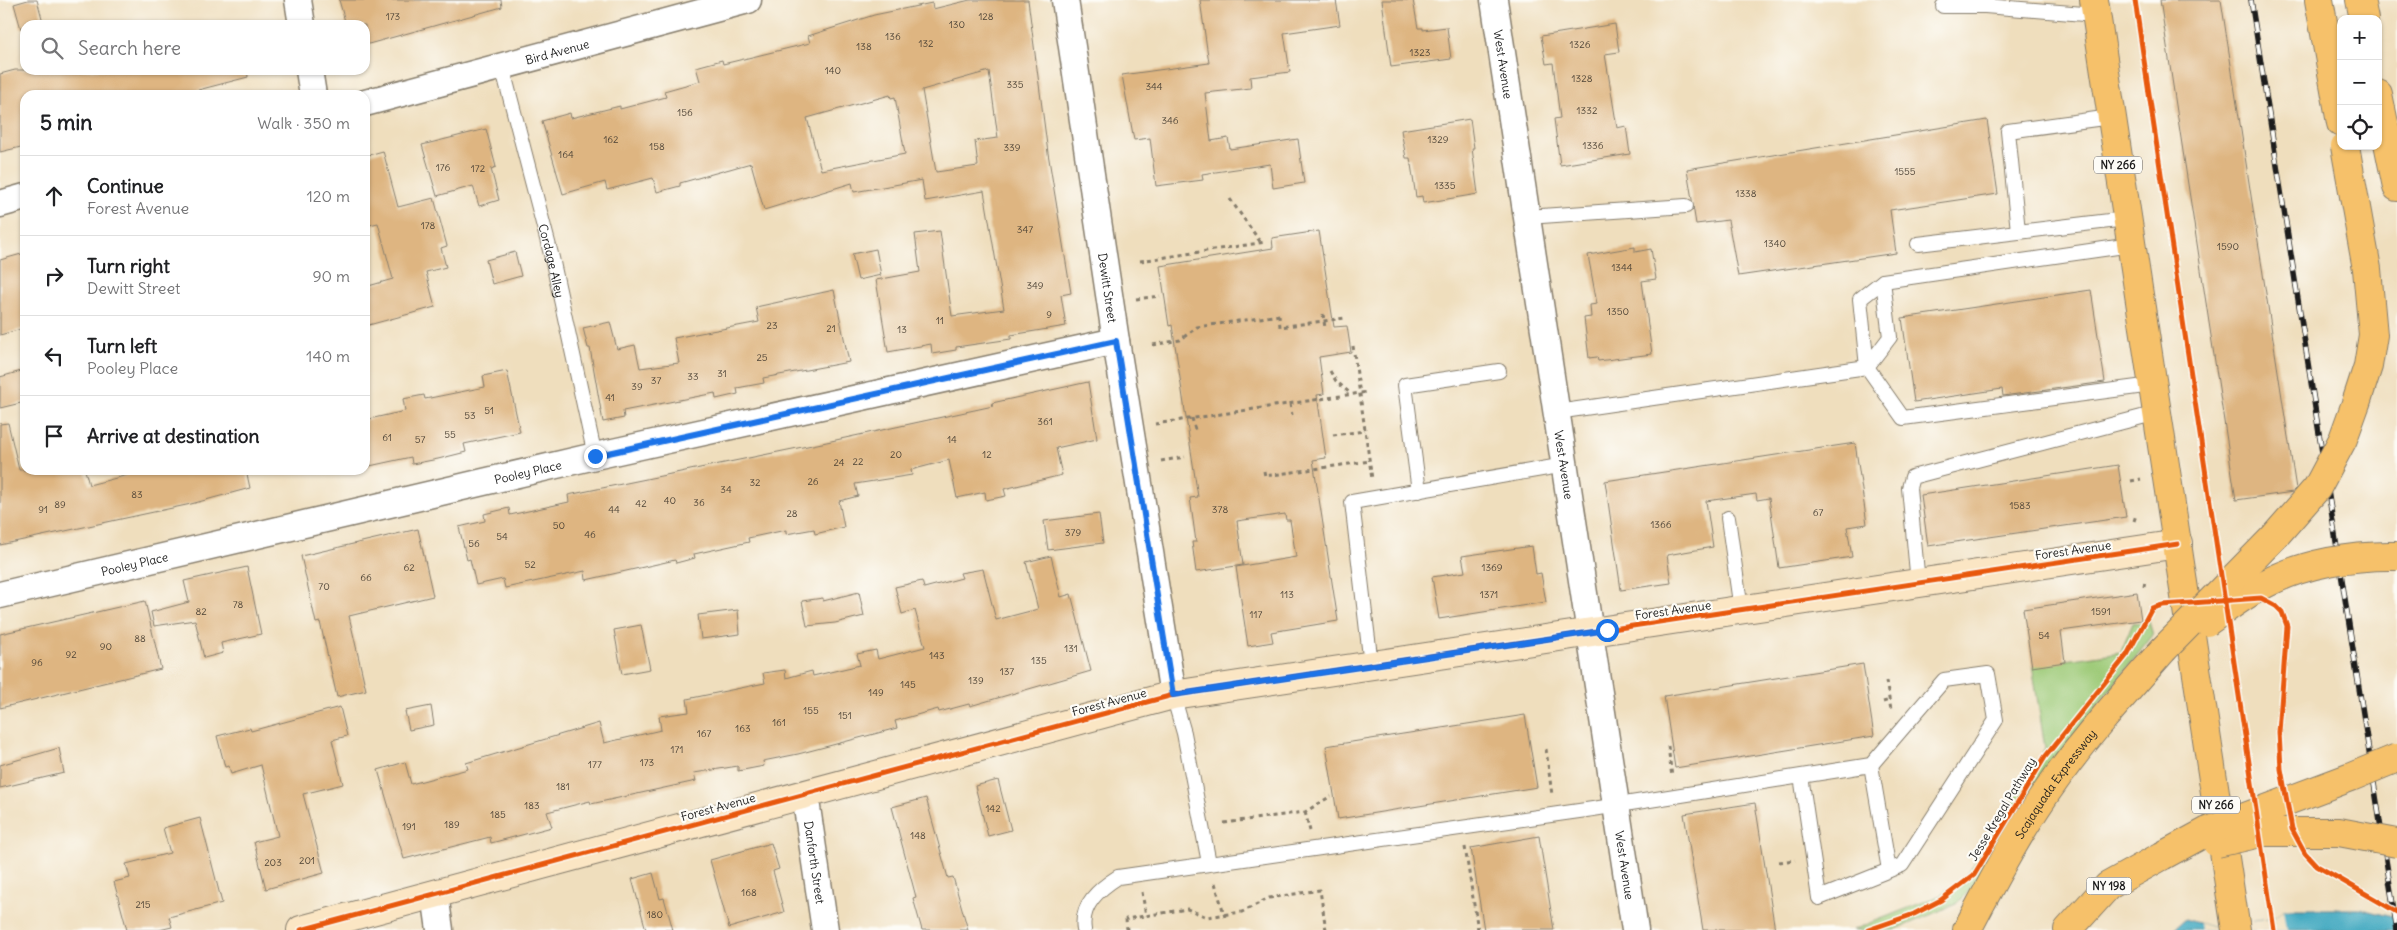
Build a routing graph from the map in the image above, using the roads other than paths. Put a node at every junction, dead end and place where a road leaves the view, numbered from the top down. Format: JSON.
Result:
{"nodes":[{"id":1,"x":298,"y":0,"type":"edge"},
{"id":2,"x":748,"y":0,"type":"edge"},
{"id":3,"x":1065,"y":0,"type":"edge"},
{"id":4,"x":1494,"y":0,"type":"edge"},
{"id":5,"x":2319,"y":0,"type":"edge"},
{"id":6,"x":2360,"y":0,"type":"edge"},
{"id":7,"x":1985,"y":3,"type":"edge"},
{"id":8,"x":2022,"y":4,"type":"edge"},
{"id":9,"x":1943,"y":6,"type":"dead end"},
{"id":10,"x":2054,"y":6,"type":"edge"},
{"id":11,"x":2095,"y":7,"type":"edge"},
{"id":12,"x":2363,"y":15,"type":"edge"},
{"id":13,"x":301,"y":20,"type":"edge"},
{"id":14,"x":502,"y":66,"type":"junction"},
{"id":15,"x":310,"y":75,"type":"edge"},
{"id":16,"x":312,"y":90,"type":"edge"},
{"id":17,"x":370,"y":102,"type":"edge"},
{"id":18,"x":2338,"y":105,"type":"edge"},
{"id":19,"x":2380,"y":105,"type":"edge"},
{"id":20,"x":2111,"y":117,"type":"junction"},
{"id":21,"x":2346,"y":150,"type":"edge"},
{"id":22,"x":2397,"y":187,"type":"edge"},
{"id":23,"x":20,"y":198,"type":"edge"},
{"id":24,"x":0,"y":204,"type":"edge"},
{"id":25,"x":1686,"y":206,"type":"dead end"},
{"id":26,"x":1527,"y":217,"type":"junction"},
{"id":27,"x":2018,"y":231,"type":"junction"},
{"id":28,"x":2129,"y":232,"type":"junction"},
{"id":29,"x":1918,"y":244,"type":"dead end"},
{"id":30,"x":1884,"y":281,"type":"junction"},
{"id":31,"x":1116,"y":341,"type":"junction"},
{"id":32,"x":1867,"y":367,"type":"junction"},
{"id":33,"x":1499,"y":371,"type":"dead end"},
{"id":34,"x":2152,"y":385,"type":"junction"},
{"id":35,"x":1557,"y":412,"type":"junction"},
{"id":36,"x":2157,"y":414,"type":"junction"},
{"id":37,"x":595,"y":456,"type":"junction"},
{"id":38,"x":1565,"y":465,"type":"junction"},
{"id":39,"x":1420,"y":491,"type":"junction"},
{"id":40,"x":1728,"y":518,"type":"dead end"},
{"id":41,"x":2178,"y":544,"type":"junction"},
{"id":42,"x":2397,"y":556,"type":"edge"},
{"id":43,"x":1918,"y":583,"type":"junction"},
{"id":44,"x":0,"y":595,"type":"edge"},
{"id":45,"x":1741,"y":610,"type":"junction"},
{"id":46,"x":1590,"y":632,"type":"junction"},
{"id":47,"x":2163,"y":650,"type":"junction"},
{"id":48,"x":1371,"y":665,"type":"junction"},
{"id":49,"x":1173,"y":695,"type":"junction"},
{"id":50,"x":2397,"y":758,"type":"edge"},
{"id":51,"x":1871,"y":765,"type":"junction"},
{"id":52,"x":1801,"y":776,"type":"junction"},
{"id":53,"x":805,"y":794,"type":"junction"},
{"id":54,"x":1616,"y":805,"type":"junction"},
{"id":55,"x":2397,"y":843,"type":"edge"},
{"id":56,"x":2162,"y":856,"type":"junction"},
{"id":57,"x":1209,"y":863,"type":"junction"},
{"id":58,"x":1889,"y":870,"type":"junction"},
{"id":59,"x":435,"y":894,"type":"junction"},
{"id":60,"x":2235,"y":925,"type":"edge"},
{"id":61,"x":301,"y":930,"type":"edge"},
{"id":62,"x":440,"y":930,"type":"edge"},
{"id":63,"x":825,"y":930,"type":"edge"},
{"id":64,"x":1084,"y":930,"type":"edge"},
{"id":65,"x":1635,"y":930,"type":"edge"},
{"id":66,"x":1967,"y":930,"type":"edge"},
{"id":67,"x":2068,"y":930,"type":"edge"}],
"edges":[{"from":1,"to":13,"type":"street"},
{"from":2,"to":14,"type":"street","name":"Bird Avenue"},
{"from":3,"to":31,"type":"street","name":"Dewitt Street"},
{"from":4,"to":26,"type":"street","name":"West Avenue"},
{"from":5,"to":18,"type":"main road"},
{"from":6,"to":12,"type":"main road"},
{"from":7,"to":8,"type":"lane"},
{"from":7,"to":9,"type":"lane"},
{"from":8,"to":10,"type":"lane"},
{"from":10,"to":11,"type":"lane"},
{"from":11,"to":20,"type":"main road","number":"NY 266"},
{"from":14,"to":17,"type":"street","name":"Bird Avenue"},
{"from":14,"to":37,"type":"lane","name":"Cordage Alley"},
{"from":15,"to":16,"type":"street"},
{"from":19,"to":22,"type":"main road"},
{"from":20,"to":27,"type":"lane"},
{"from":20,"to":28,"type":"main road","number":"NY 266"},
{"from":21,"to":47,"type":"main road","bridge":true},
{"from":23,"to":24,"type":"street"},
{"from":25,"to":26,"type":"lane"},
{"from":26,"to":35,"type":"street","name":"West Avenue"},
{"from":27,"to":28,"type":"lane"},
{"from":27,"to":29,"type":"lane"},
{"from":28,"to":30,"type":"lane"},
{"from":28,"to":34,"type":"main road","number":"NY 266"},
{"from":30,"to":32,"type":"lane"},
{"from":30,"to":32,"type":"lane"},
{"from":31,"to":37,"type":"street","name":"Pooley Place"},
{"from":31,"to":49,"type":"street","name":"Dewitt Street"},
{"from":32,"to":34,"type":"lane"},
{"from":32,"to":35,"type":"lane"},
{"from":33,"to":39,"type":"lane"},
{"from":34,"to":36,"type":"main road","number":"NY 266"},
{"from":35,"to":38,"type":"street","name":"West Avenue"},
{"from":36,"to":41,"type":"main road","number":"NY 266"},
{"from":36,"to":43,"type":"lane"},
{"from":37,"to":44,"type":"street","name":"Pooley Place"},
{"from":38,"to":39,"type":"lane"},
{"from":38,"to":46,"type":"street","name":"West Avenue"},
{"from":39,"to":48,"type":"lane"},
{"from":40,"to":45,"type":"lane"},
{"from":41,"to":43,"type":"street","name":"Forest Avenue"},
{"from":41,"to":60,"type":"main road","number":"NY 266"},
{"from":42,"to":47,"type":"main road","bridge":true},
{"from":43,"to":45,"type":"street","name":"Forest Avenue"},
{"from":45,"to":46,"type":"street","name":"Forest Avenue"},
{"from":46,"to":48,"type":"street","name":"Forest Avenue"},
{"from":46,"to":54,"type":"street","name":"West Avenue"},
{"from":47,"to":66,"type":"main road","name":"Scajaquada Expressway"},
{"from":48,"to":49,"type":"street","name":"Forest Avenue"},
{"from":49,"to":53,"type":"street","name":"Forest Avenue"},
{"from":49,"to":57,"type":"lane"},
{"from":50,"to":56,"type":"main road","bridge":true},
{"from":51,"to":52,"type":"lane"},
{"from":51,"to":58,"type":"lane"},
{"from":51,"to":58,"type":"lane"},
{"from":52,"to":54,"type":"lane"},
{"from":52,"to":58,"type":"lane"},
{"from":53,"to":59,"type":"street","name":"Forest Avenue"},
{"from":53,"to":63,"type":"street","name":"Danforth Street"},
{"from":54,"to":57,"type":"lane"},
{"from":54,"to":65,"type":"street","name":"West Avenue"},
{"from":55,"to":56,"type":"main road","bridge":true},
{"from":56,"to":67,"type":"main road","number":"NY 198"},
{"from":57,"to":64,"type":"lane"},
{"from":59,"to":61,"type":"street","name":"Forest Avenue"},
{"from":59,"to":62,"type":"street"}]}
